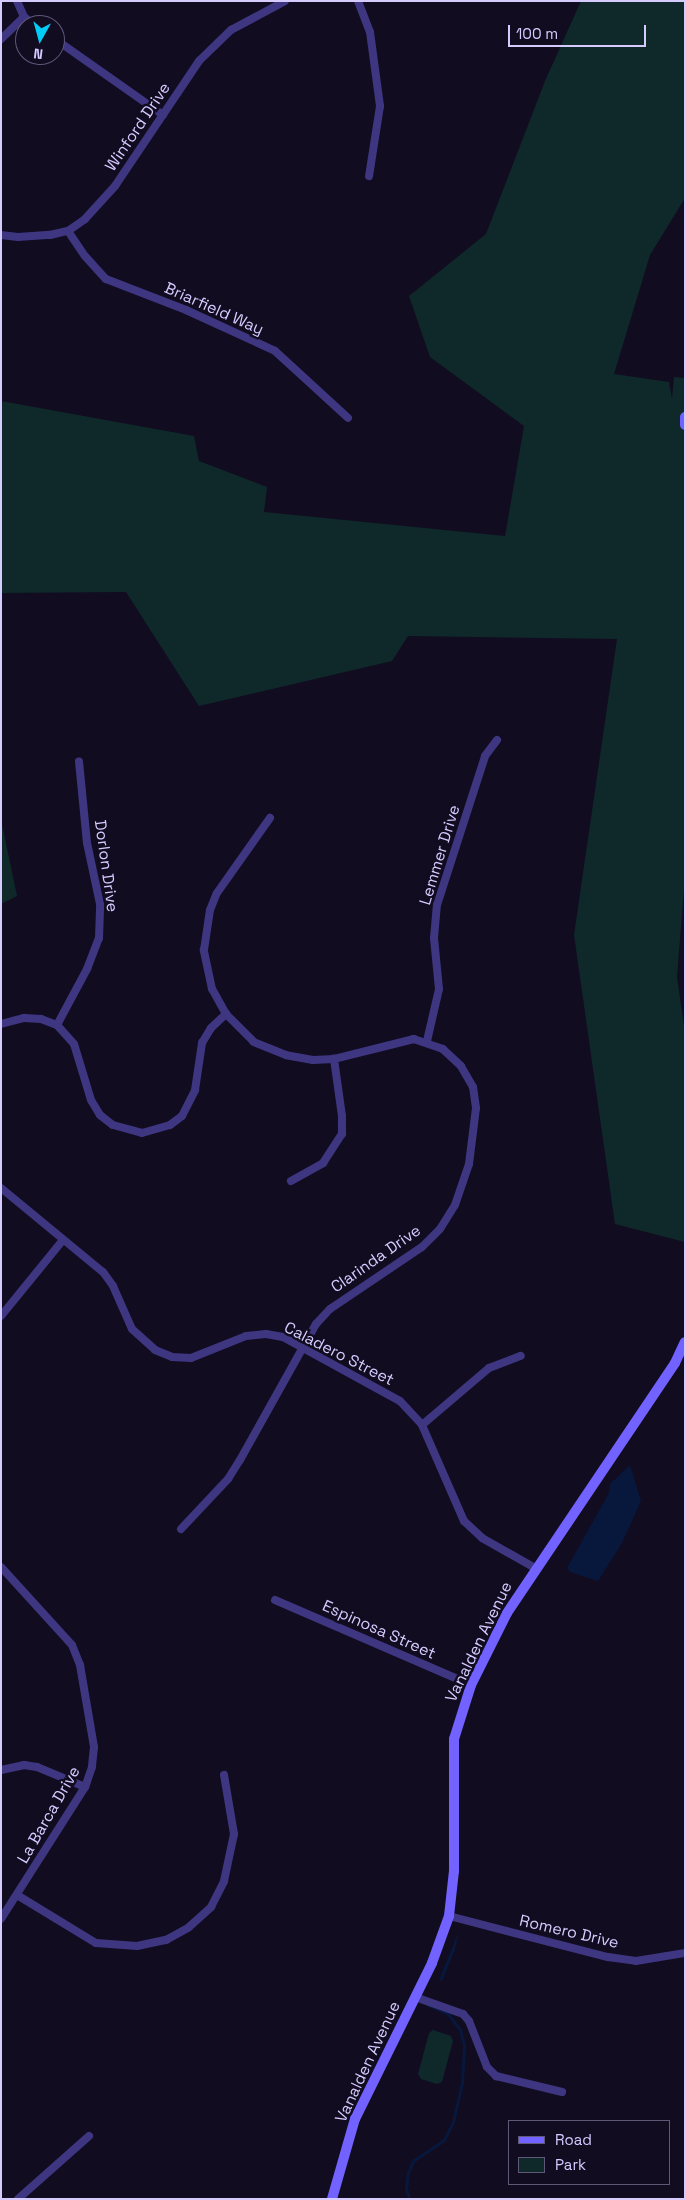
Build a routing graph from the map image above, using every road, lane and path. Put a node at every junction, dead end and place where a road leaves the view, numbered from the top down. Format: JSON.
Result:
{"nodes":[{"id":1,"x":17,"y":1,"type":"edge"},
{"id":2,"x":285,"y":1,"type":"edge"},
{"id":3,"x":358,"y":1,"type":"edge"},
{"id":4,"x":23,"y":15,"type":"edge"},
{"id":5,"x":15,"y":26,"type":"edge"},
{"id":6,"x":1,"y":39,"type":"edge"},
{"id":7,"x":65,"y":46,"type":"edge"},
{"id":8,"x":162,"y":115,"type":"junction"},
{"id":9,"x":369,"y":176,"type":"dead end"},
{"id":10,"x":68,"y":230,"type":"junction"},
{"id":11,"x":1,"y":234,"type":"edge"},
{"id":12,"x":685,"y":417,"type":"edge"},
{"id":13,"x":348,"y":418,"type":"dead end"},
{"id":14,"x":685,"y":425,"type":"edge"},
{"id":15,"x":497,"y":740,"type":"dead end"},
{"id":16,"x":79,"y":761,"type":"dead end"},
{"id":17,"x":270,"y":818,"type":"dead end"},
{"id":18,"x":226,"y":1014,"type":"junction"},
{"id":19,"x":1,"y":1024,"type":"edge"},
{"id":20,"x":57,"y":1025,"type":"junction"},
{"id":21,"x":427,"y":1041,"type":"junction"},
{"id":22,"x":334,"y":1059,"type":"junction"},
{"id":23,"x":291,"y":1180,"type":"dead end"},
{"id":24,"x":1,"y":1188,"type":"edge"},
{"id":25,"x":63,"y":1240,"type":"junction"},
{"id":26,"x":1,"y":1316,"type":"edge"},
{"id":27,"x":685,"y":1342,"type":"edge"},
{"id":28,"x":302,"y":1348,"type":"junction"},
{"id":29,"x":521,"y":1356,"type":"dead end"},
{"id":30,"x":422,"y":1425,"type":"junction"},
{"id":31,"x":181,"y":1529,"type":"dead end"},
{"id":32,"x":1,"y":1566,"type":"edge"},
{"id":33,"x":535,"y":1568,"type":"junction"},
{"id":34,"x":275,"y":1600,"type":"dead end"},
{"id":35,"x":471,"y":1685,"type":"junction"},
{"id":36,"x":1,"y":1770,"type":"edge"},
{"id":37,"x":224,"y":1775,"type":"dead end"},
{"id":38,"x":85,"y":1787,"type":"junction"},
{"id":39,"x":16,"y":1895,"type":"junction"},
{"id":40,"x":449,"y":1916,"type":"junction"},
{"id":41,"x":1,"y":1919,"type":"edge"},
{"id":42,"x":685,"y":1953,"type":"edge"},
{"id":43,"x":415,"y":1997,"type":"junction"},
{"id":44,"x":562,"y":2092,"type":"dead end"},
{"id":45,"x":89,"y":2136,"type":"dead end"},
{"id":46,"x":18,"y":2199,"type":"edge"},
{"id":47,"x":332,"y":2199,"type":"edge"}],
"edges":[{"from":1,"to":4,"type":"street"},
{"from":2,"to":8,"type":"street","name":"Winford Drive"},
{"from":3,"to":9,"type":"street"},
{"from":5,"to":6,"type":"street"},
{"from":7,"to":8,"type":"street"},
{"from":8,"to":10,"type":"street","name":"Winford Drive"},
{"from":10,"to":11,"type":"street","name":"Winford Drive"},
{"from":10,"to":13,"type":"street","name":"Briarfield Way"},
{"from":12,"to":14,"type":"main road"},
{"from":15,"to":21,"type":"street","name":"Lemmer Drive"},
{"from":16,"to":20,"type":"street","name":"Dorlon Drive"},
{"from":17,"to":18,"type":"street"},
{"from":18,"to":20,"type":"street"},
{"from":18,"to":22,"type":"street"},
{"from":19,"to":20,"type":"street"},
{"from":21,"to":22,"type":"street"},
{"from":21,"to":28,"type":"street","name":"Clarinda Drive"},
{"from":22,"to":23,"type":"street"},
{"from":24,"to":25,"type":"street","name":"Caladero Street"},
{"from":25,"to":26,"type":"street"},
{"from":25,"to":28,"type":"street","name":"Caladero Street"},
{"from":27,"to":33,"type":"main road","name":"Vanalden Avenue"},
{"from":28,"to":30,"type":"street","name":"Caladero Street"},
{"from":28,"to":31,"type":"street","name":"Clarinda Drive"},
{"from":29,"to":30,"type":"street"},
{"from":30,"to":33,"type":"street","name":"Caladero Street"},
{"from":32,"to":38,"type":"street","name":"La Barca Drive"},
{"from":33,"to":35,"type":"main road","name":"Vanalden Avenue"},
{"from":34,"to":35,"type":"street","name":"Espinosa Street"},
{"from":35,"to":40,"type":"main road","name":"Vanalden Avenue"},
{"from":36,"to":38,"type":"street"},
{"from":37,"to":39,"type":"street"},
{"from":38,"to":39,"type":"street","name":"La Barca Drive"},
{"from":39,"to":41,"type":"street","name":"La Barca Drive"},
{"from":40,"to":42,"type":"street","name":"Romero Drive"},
{"from":40,"to":43,"type":"main road","name":"Vanalden Avenue"},
{"from":43,"to":44,"type":"street","name":"Vanalden Avenue"},
{"from":43,"to":47,"type":"main road","name":"Vanalden Avenue"},
{"from":45,"to":46,"type":"street"}]}
